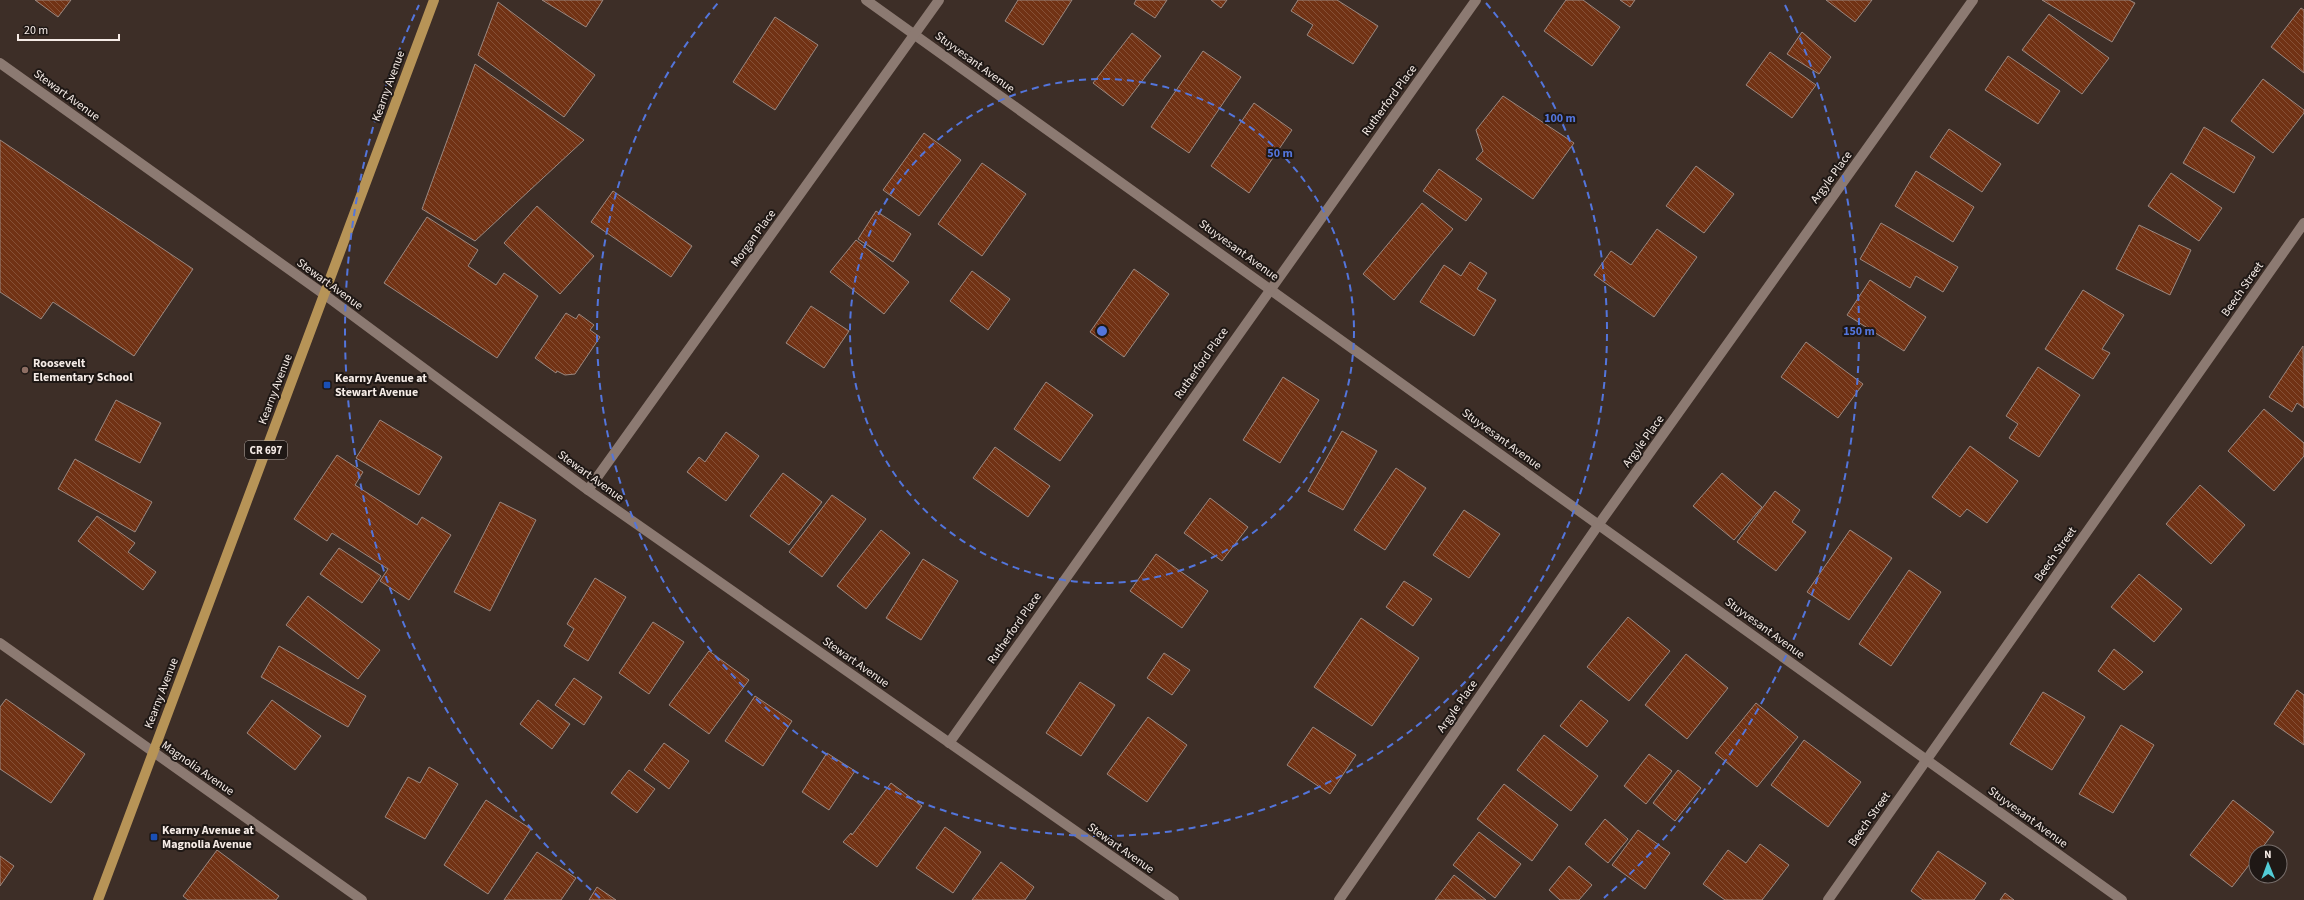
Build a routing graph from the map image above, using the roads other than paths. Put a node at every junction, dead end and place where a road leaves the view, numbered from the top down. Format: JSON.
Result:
{"nodes":[{"id":1,"x":434,"y":0,"type":"edge"},
{"id":2,"x":866,"y":0,"type":"edge"},
{"id":3,"x":939,"y":0,"type":"edge"},
{"id":4,"x":1476,"y":0,"type":"edge"},
{"id":5,"x":1973,"y":0,"type":"edge"},
{"id":6,"x":914,"y":34,"type":"junction"},
{"id":7,"x":0,"y":63,"type":"edge"},
{"id":8,"x":2304,"y":223,"type":"edge"},
{"id":9,"x":1270,"y":288,"type":"junction"},
{"id":10,"x":325,"y":295,"type":"junction"},
{"id":11,"x":588,"y":490,"type":"junction"},
{"id":12,"x":1599,"y":524,"type":"junction"},
{"id":13,"x":0,"y":643,"type":"edge"},
{"id":14,"x":949,"y":743,"type":"junction"},
{"id":15,"x":153,"y":751,"type":"junction"},
{"id":16,"x":1926,"y":759,"type":"junction"},
{"id":17,"x":98,"y":900,"type":"edge"},
{"id":18,"x":362,"y":900,"type":"edge"},
{"id":19,"x":1174,"y":900,"type":"edge"},
{"id":20,"x":1339,"y":900,"type":"edge"},
{"id":21,"x":1828,"y":900,"type":"edge"},
{"id":22,"x":2122,"y":900,"type":"edge"}],
"edges":[{"from":1,"to":10,"type":"main road","name":"Kearny Avenue","number":"CR 697"},
{"from":2,"to":6,"type":"street","name":"Stuyvesant Avenue"},
{"from":3,"to":6,"type":"street","name":"Morgan Place"},
{"from":4,"to":9,"type":"street","name":"Rutherford Place"},
{"from":5,"to":12,"type":"street","name":"Argyle Place"},
{"from":6,"to":9,"type":"street","name":"Stuyvesant Avenue"},
{"from":6,"to":11,"type":"street","name":"Morgan Place"},
{"from":7,"to":10,"type":"street","name":"Stewart Avenue"},
{"from":8,"to":16,"type":"street","name":"Beech Street"},
{"from":9,"to":12,"type":"street","name":"Stuyvesant Avenue"},
{"from":9,"to":14,"type":"street","name":"Rutherford Place"},
{"from":10,"to":11,"type":"street","name":"Stewart Avenue"},
{"from":10,"to":15,"type":"main road","name":"Kearny Avenue","number":"CR 697"},
{"from":11,"to":14,"type":"street","name":"Stewart Avenue"},
{"from":12,"to":16,"type":"street","name":"Stuyvesant Avenue"},
{"from":12,"to":20,"type":"street","name":"Argyle Place"},
{"from":13,"to":15,"type":"street","name":"Magnolia Avenue"},
{"from":14,"to":19,"type":"street","name":"Stewart Avenue"},
{"from":15,"to":17,"type":"main road","name":"Kearny Avenue","number":"CR 697"},
{"from":15,"to":18,"type":"street","name":"Magnolia Avenue"},
{"from":16,"to":21,"type":"street","name":"Beech Street"},
{"from":16,"to":22,"type":"street","name":"Stuyvesant Avenue"}]}
